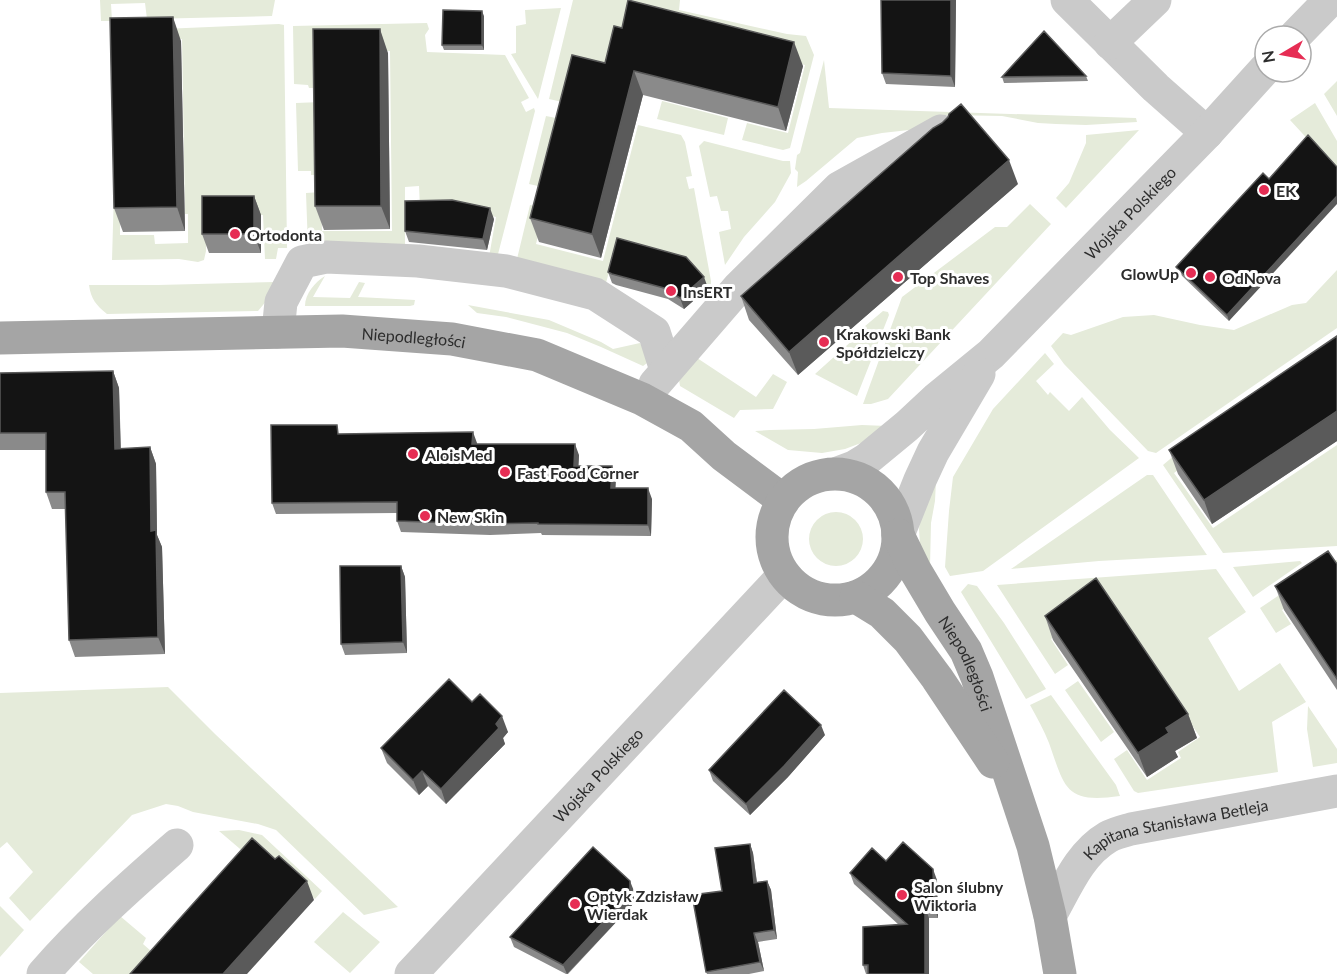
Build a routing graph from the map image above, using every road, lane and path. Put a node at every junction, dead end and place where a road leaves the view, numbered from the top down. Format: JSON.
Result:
{"nodes":[{"id":1,"x":1067,"y":0,"type":"edge"},
{"id":2,"x":1155,"y":0,"type":"edge"},
{"id":3,"x":1330,"y":0,"type":"edge"},
{"id":4,"x":1307,"y":24,"type":"edge"},
{"id":5,"x":1110,"y":43,"type":"junction"},
{"id":6,"x":1253,"y":82,"type":"edge"},
{"id":7,"x":941,"y":131,"type":"edge"},
{"id":8,"x":1208,"y":133,"type":"junction"},
{"id":9,"x":278,"y":332,"type":"junction"},
{"id":10,"x":0,"y":338,"type":"edge"},
{"id":11,"x":991,"y":354,"type":"junction"},
{"id":12,"x":666,"y":370,"type":"junction"},
{"id":13,"x":642,"y":399,"type":"junction"},
{"id":14,"x":838,"y":474,"type":"junction"},
{"id":15,"x":783,"y":500,"type":"junction"},
{"id":16,"x":898,"y":535,"type":"junction"},
{"id":17,"x":784,"y":575,"type":"junction"},
{"id":18,"x":856,"y":597,"type":"junction"},
{"id":19,"x":1337,"y":791,"type":"edge"},
{"id":20,"x":1017,"y":798,"type":"junction"},
{"id":21,"x":177,"y":845,"type":"dead end"},
{"id":22,"x":1050,"y":916,"type":"junction"},
{"id":23,"x":1060,"y":973,"type":"edge"},
{"id":24,"x":43,"y":974,"type":"edge"},
{"id":25,"x":411,"y":974,"type":"edge"}],
"edges":[{"from":1,"to":5,"type":"street"},
{"from":2,"to":5,"type":"street"},
{"from":3,"to":4,"type":"street"},
{"from":5,"to":8,"type":"street"},
{"from":6,"to":8,"type":"street","name":"Wojska Polskiego"},
{"from":7,"to":12,"type":"street"},
{"from":8,"to":11,"type":"street","name":"Wojska Polskiego"},
{"from":9,"to":10,"type":"main road","name":"Niepodległości"},
{"from":9,"to":12,"type":"street"},
{"from":9,"to":13,"type":"main road","name":"Niepodległości"},
{"from":11,"to":14,"type":"street","name":"Wojska Polskiego"},
{"from":11,"to":16,"type":"street","name":"Wojska Polskiego"},
{"from":12,"to":13,"type":"street"},
{"from":13,"to":15,"type":"main road","name":"Niepodległości"},
{"from":14,"to":15,"type":"main road"},
{"from":14,"to":16,"type":"main road"},
{"from":15,"to":17,"type":"main road"},
{"from":16,"to":18,"type":"main road"},
{"from":16,"to":20,"type":"main road","name":"Niepodległości"},
{"from":17,"to":18,"type":"main road"},
{"from":17,"to":25,"type":"street","name":"Wojska Polskiego"},
{"from":18,"to":20,"type":"main road","name":"Niepodległości"},
{"from":19,"to":22,"type":"street","name":"Kapitana Stanisława Betleja"},
{"from":20,"to":22,"type":"main road","name":"Niepodległości"},
{"from":21,"to":24,"type":"street"},
{"from":22,"to":23,"type":"main road","name":"Niepodległości"}]}
